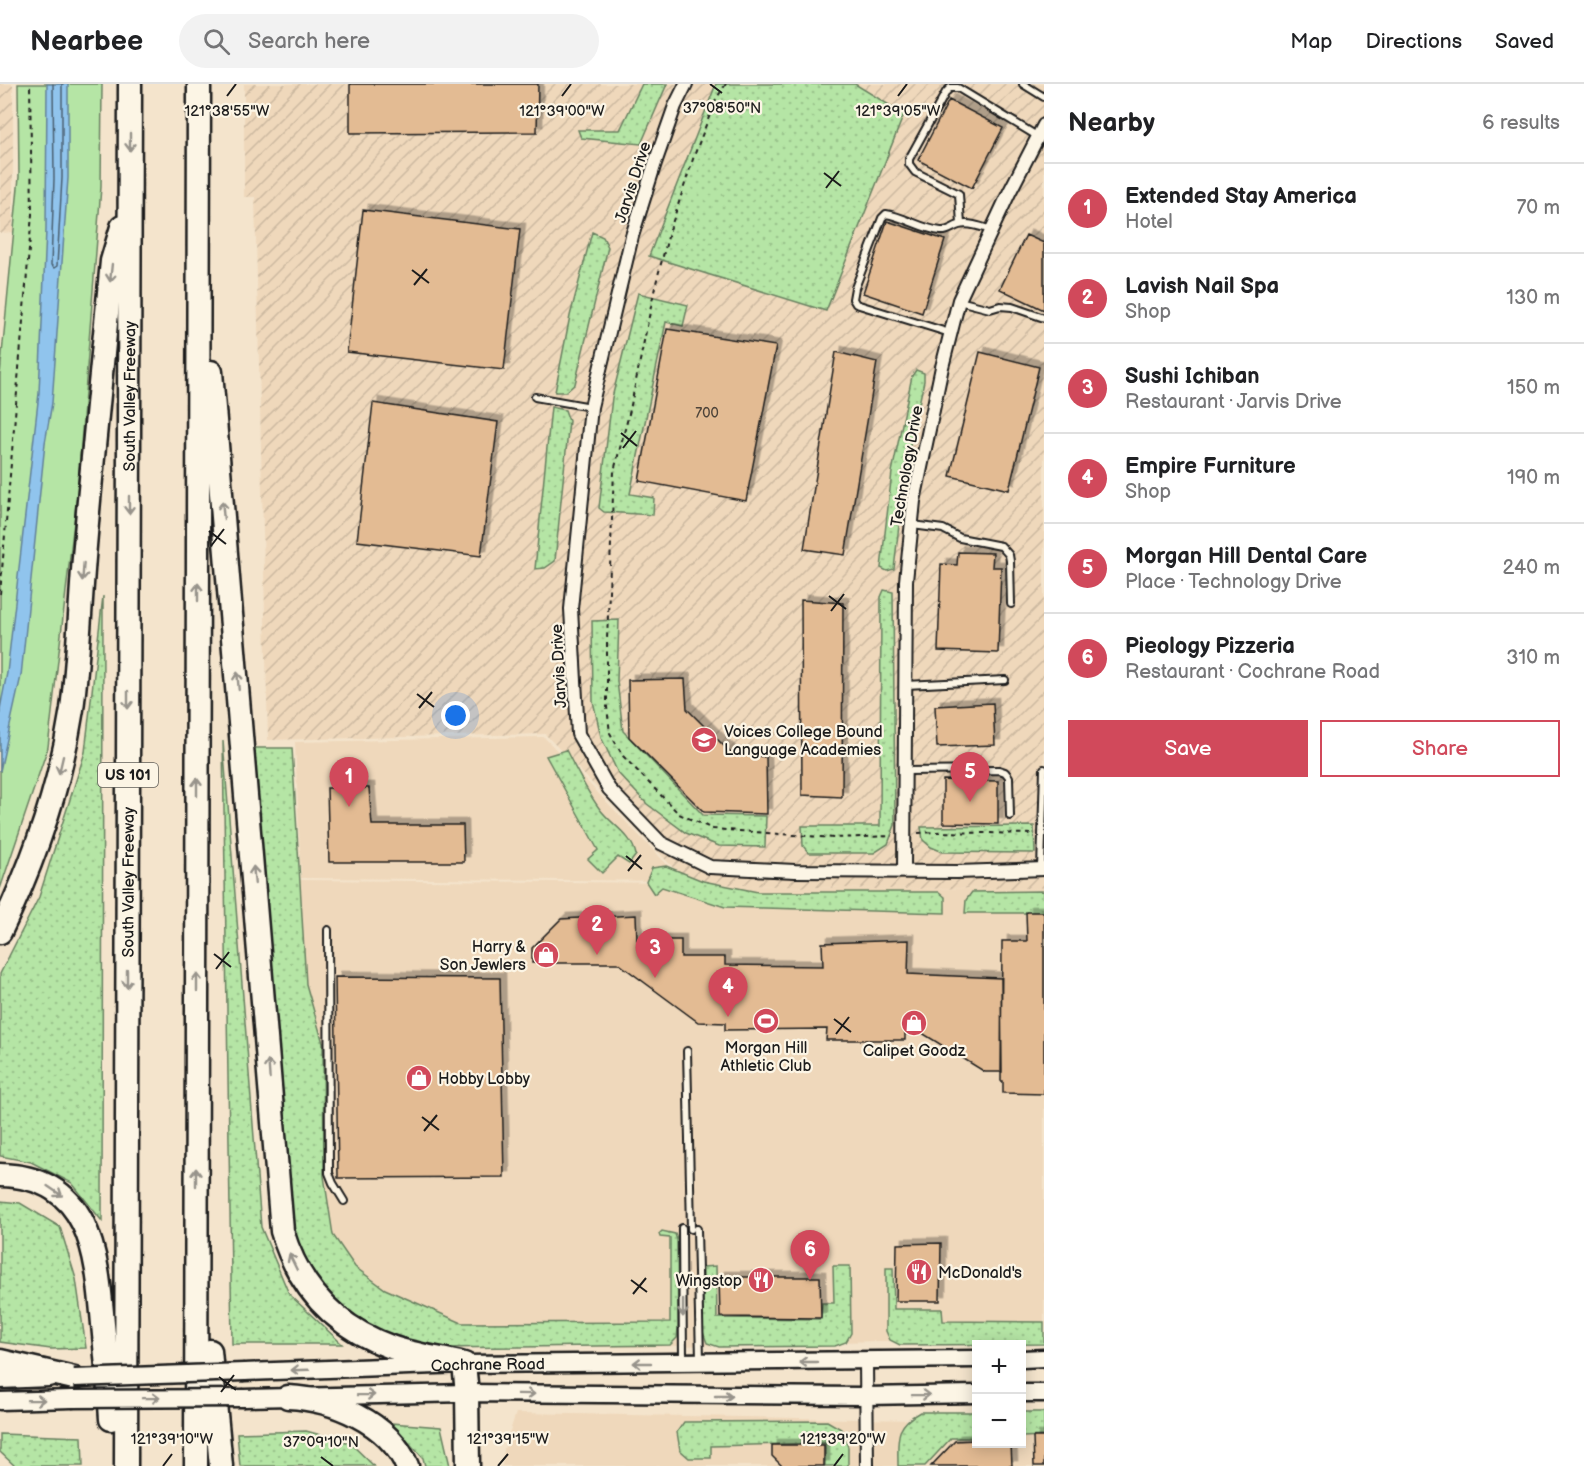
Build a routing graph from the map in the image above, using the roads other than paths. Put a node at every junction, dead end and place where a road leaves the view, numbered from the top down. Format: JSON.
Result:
{"nodes":[{"id":1,"x":130,"y":84,"type":"edge"},
{"id":2,"x":199,"y":84,"type":"edge"},
{"id":3,"x":686,"y":84,"type":"edge"},
{"id":4,"x":1023,"y":84,"type":"edge"},
{"id":5,"x":1044,"y":97,"type":"edge"},
{"id":6,"x":1040,"y":130,"type":"edge"},
{"id":7,"x":130,"y":196,"type":"junction"},
{"id":8,"x":199,"y":220,"type":"junction"},
{"id":9,"x":961,"y":224,"type":"junction"},
{"id":10,"x":992,"y":230,"type":"junction"},
{"id":11,"x":959,"y":300,"type":"junction"},
{"id":12,"x":1044,"y":318,"type":"edge"},
{"id":13,"x":950,"y":333,"type":"junction"},
{"id":14,"x":535,"y":397,"type":"dead end"},
{"id":15,"x":591,"y":407,"type":"junction"},
{"id":16,"x":912,"y":525,"type":"junction"},
{"id":17,"x":1011,"y":604,"type":"dead end"},
{"id":18,"x":1005,"y":680,"type":"dead end"},
{"id":19,"x":906,"y":685,"type":"junction"},
{"id":20,"x":1044,"y":769,"type":"edge"},
{"id":21,"x":905,"y":771,"type":"junction"},
{"id":22,"x":1043,"y":814,"type":"edge"},
{"id":23,"x":1010,"y":816,"type":"dead end"},
{"id":24,"x":1043,"y":869,"type":"edge"},
{"id":25,"x":904,"y":871,"type":"junction"},
{"id":26,"x":328,"y":930,"type":"dead end"},
{"id":27,"x":0,"y":933,"type":"edge"},
{"id":28,"x":687,"y":1052,"type":"dead end"},
{"id":29,"x":0,"y":1175,"type":"edge"},
{"id":30,"x":344,"y":1201,"type":"dead end"},
{"id":31,"x":196,"y":1216,"type":"junction"},
{"id":32,"x":682,"y":1228,"type":"dead end"},
{"id":33,"x":1044,"y":1358,"type":"edge"},
{"id":34,"x":972,"y":1359,"type":"edge"},
{"id":35,"x":1026,"y":1359,"type":"edge"},
{"id":36,"x":0,"y":1361,"type":"edge"},
{"id":37,"x":866,"y":1362,"type":"junction"},
{"id":38,"x":683,"y":1363,"type":"junction"},
{"id":39,"x":700,"y":1363,"type":"junction"},
{"id":40,"x":464,"y":1364,"type":"junction"},
{"id":41,"x":0,"y":1380,"type":"edge"},
{"id":42,"x":73,"y":1388,"type":"junction"},
{"id":43,"x":467,"y":1393,"type":"junction"},
{"id":44,"x":1026,"y":1393,"type":"edge"},
{"id":45,"x":1044,"y":1393,"type":"edge"},
{"id":46,"x":972,"y":1394,"type":"edge"},
{"id":47,"x":866,"y":1396,"type":"junction"},
{"id":48,"x":288,"y":1397,"type":"junction"},
{"id":49,"x":0,"y":1401,"type":"edge"},
{"id":50,"x":115,"y":1466,"type":"edge"},
{"id":51,"x":126,"y":1466,"type":"edge"},
{"id":52,"x":196,"y":1466,"type":"edge"},
{"id":53,"x":221,"y":1466,"type":"edge"},
{"id":54,"x":406,"y":1466,"type":"edge"},
{"id":55,"x":468,"y":1466,"type":"edge"},
{"id":56,"x":867,"y":1466,"type":"edge"}],
"edges":[{"from":1,"to":7,"type":"highway","name":"South Valley Freeway","number":"US 101","one_way":true},
{"from":2,"to":8,"type":"highway"},
{"from":3,"to":15,"type":"street","name":"Jarvis Drive"},
{"from":4,"to":5,"type":"lane"},
{"from":6,"to":9,"type":"lane"},
{"from":6,"to":10,"type":"street","name":"Technology Drive"},
{"from":7,"to":27,"type":"highway","one_way":true},
{"from":7,"to":51,"type":"highway","name":"South Valley Freeway","number":"US 101","one_way":true},
{"from":31,"to":8,"type":"highway","one_way":true},
{"from":40,"to":8,"type":"highway","one_way":true},
{"from":9,"to":10,"type":"lane"},
{"from":9,"to":13,"type":"lane"},
{"from":10,"to":11,"type":"street","name":"Technology Drive"},
{"from":11,"to":12,"type":"lane"},
{"from":11,"to":13,"type":"street","name":"Technology Drive"},
{"from":13,"to":16,"type":"street","name":"Technology Drive"},
{"from":14,"to":15,"type":"lane"},
{"from":15,"to":25,"type":"street","name":"Jarvis Drive"},
{"from":16,"to":17,"type":"lane"},
{"from":16,"to":19,"type":"street","name":"Technology Drive"},
{"from":18,"to":19,"type":"lane"},
{"from":19,"to":21,"type":"street","name":"Technology Drive"},
{"from":20,"to":22,"type":"lane"},
{"from":21,"to":23,"type":"lane"},
{"from":21,"to":25,"type":"street","name":"Technology Drive"},
{"from":22,"to":24,"type":"lane"},
{"from":24,"to":25,"type":"street","name":"Jarvis Drive"},
{"from":26,"to":30,"type":"lane"},
{"from":28,"to":39,"type":"lane"},
{"from":29,"to":50,"type":"highway","one_way":true},
{"from":31,"to":52,"type":"highway"},
{"from":31,"to":53,"type":"highway"},
{"from":32,"to":38,"type":"lane","one_way":true},
{"from":33,"to":35,"type":"main road"},
{"from":34,"to":37,"type":"main road","name":"Cochrane Road"},
{"from":36,"to":42,"type":"highway"},
{"from":37,"to":39,"type":"main road","name":"Cochrane Road","one_way":true},
{"from":37,"to":47,"type":"street"},
{"from":38,"to":39,"type":"main road","name":"Cochrane Road"},
{"from":38,"to":40,"type":"main road","name":"Cochrane Road","one_way":true},
{"from":40,"to":42,"type":"main road","name":"Cochrane Road","one_way":true,"bridge":true},
{"from":40,"to":43,"type":"highway"},
{"from":41,"to":42,"type":"main road","name":"Cochrane Road"},
{"from":42,"to":48,"type":"main road","name":"Cochrane Road","one_way":true,"bridge":true},
{"from":49,"to":42,"type":"main road","name":"Cochrane Road","one_way":true},
{"from":43,"to":47,"type":"main road","name":"Cochrane Road","one_way":true},
{"from":48,"to":43,"type":"main road","name":"Cochrane Road","one_way":true},
{"from":43,"to":55,"type":"highway"},
{"from":44,"to":45,"type":"main road"},
{"from":47,"to":46,"type":"main road","name":"Cochrane Road","one_way":true},
{"from":47,"to":56,"type":"street"},
{"from":48,"to":54,"type":"highway"}]}
